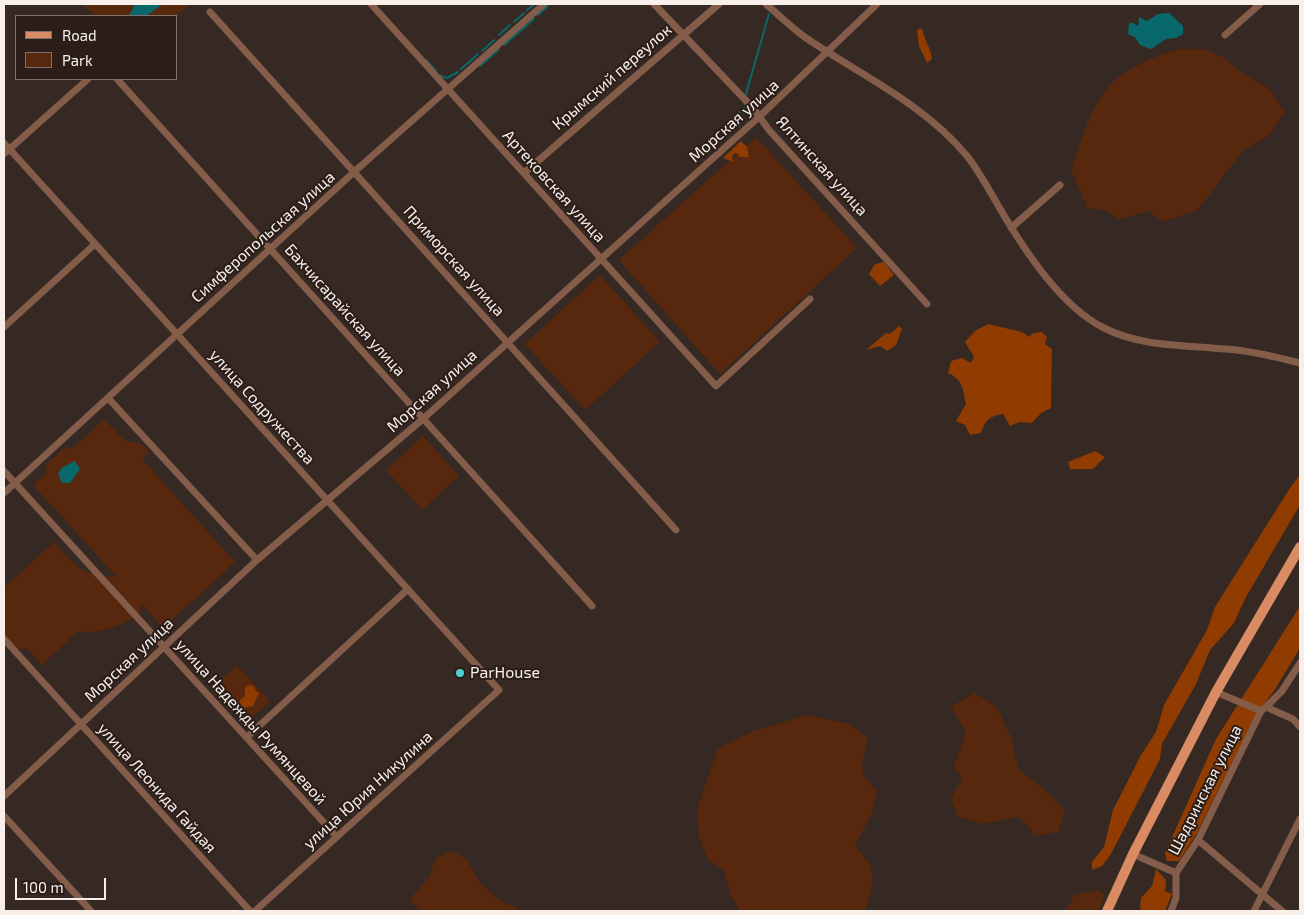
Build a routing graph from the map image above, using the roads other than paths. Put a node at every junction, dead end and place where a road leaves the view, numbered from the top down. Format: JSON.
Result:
{"nodes":[{"id":1,"x":372,"y":4,"type":"edge"},
{"id":2,"x":544,"y":4,"type":"edge"},
{"id":3,"x":654,"y":4,"type":"edge"},
{"id":4,"x":719,"y":4,"type":"edge"},
{"id":5,"x":766,"y":4,"type":"edge"},
{"id":6,"x":877,"y":4,"type":"edge"},
{"id":7,"x":1260,"y":4,"type":"edge"},
{"id":8,"x":210,"y":12,"type":"dead end"},
{"id":9,"x":682,"y":35,"type":"junction"},
{"id":10,"x":1225,"y":35,"type":"dead end"},
{"id":11,"x":828,"y":52,"type":"junction"},
{"id":12,"x":87,"y":80,"type":"edge"},
{"id":13,"x":118,"y":80,"type":"edge"},
{"id":14,"x":447,"y":88,"type":"junction"},
{"id":15,"x":760,"y":116,"type":"junction"},
{"id":16,"x":6,"y":149,"type":"edge"},
{"id":17,"x":354,"y":172,"type":"junction"},
{"id":18,"x":524,"y":172,"type":"junction"},
{"id":19,"x":1060,"y":185,"type":"dead end"},
{"id":20,"x":1012,"y":228,"type":"junction"},
{"id":21,"x":95,"y":244,"type":"junction"},
{"id":22,"x":272,"y":248,"type":"junction"},
{"id":23,"x":601,"y":259,"type":"junction"},
{"id":24,"x":810,"y":299,"type":"dead end"},
{"id":25,"x":927,"y":304,"type":"dead end"},
{"id":26,"x":4,"y":327,"type":"edge"},
{"id":27,"x":177,"y":334,"type":"junction"},
{"id":28,"x":508,"y":342,"type":"junction"},
{"id":29,"x":1300,"y":363,"type":"edge"},
{"id":30,"x":108,"y":398,"type":"junction"},
{"id":31,"x":424,"y":418,"type":"junction"},
{"id":32,"x":4,"y":471,"type":"edge"},
{"id":33,"x":15,"y":483,"type":"junction"},
{"id":34,"x":4,"y":493,"type":"edge"},
{"id":35,"x":329,"y":501,"type":"junction"},
{"id":36,"x":676,"y":530,"type":"dead end"},
{"id":37,"x":1300,"y":546,"type":"edge"},
{"id":38,"x":257,"y":560,"type":"junction"},
{"id":39,"x":408,"y":589,"type":"junction"},
{"id":40,"x":592,"y":606,"type":"dead end"},
{"id":41,"x":4,"y":639,"type":"edge"},
{"id":42,"x":163,"y":646,"type":"junction"},
{"id":43,"x":1300,"y":663,"type":"edge"},
{"id":44,"x":499,"y":690,"type":"joint"},
{"id":45,"x":1216,"y":692,"type":"junction"},
{"id":46,"x":1263,"y":709,"type":"junction"},
{"id":47,"x":81,"y":725,"type":"junction"},
{"id":48,"x":1300,"y":727,"type":"edge"},
{"id":49,"x":247,"y":737,"type":"junction"},
{"id":50,"x":4,"y":796,"type":"edge"},
{"id":51,"x":4,"y":816,"type":"edge"},
{"id":52,"x":1300,"y":819,"type":"edge"},
{"id":53,"x":337,"y":837,"type":"junction"},
{"id":54,"x":1198,"y":840,"type":"junction"},
{"id":55,"x":1133,"y":854,"type":"junction"},
{"id":56,"x":1176,"y":873,"type":"junction"},
{"id":57,"x":1261,"y":894,"type":"junction"},
{"id":58,"x":91,"y":911,"type":"edge"},
{"id":59,"x":250,"y":911,"type":"edge"},
{"id":60,"x":255,"y":911,"type":"edge"},
{"id":61,"x":1107,"y":911,"type":"edge"},
{"id":62,"x":1171,"y":911,"type":"edge"},
{"id":63,"x":1254,"y":911,"type":"edge"},
{"id":64,"x":1282,"y":911,"type":"edge"}],
"edges":[{"from":1,"to":14,"type":"street","name":"Артековская улица"},
{"from":2,"to":14,"type":"street","name":"Симферопольская улица"},
{"from":3,"to":9,"type":"street","name":"Ялтинская улица"},
{"from":4,"to":9,"type":"street","name":"Крымский переулок"},
{"from":5,"to":11,"type":"street"},
{"from":6,"to":11,"type":"street","name":"Морская улица"},
{"from":7,"to":10,"type":"street"},
{"from":8,"to":17,"type":"street","name":"Приморская улица"},
{"from":9,"to":15,"type":"street","name":"Ялтинская улица"},
{"from":9,"to":18,"type":"street","name":"Крымский переулок"},
{"from":11,"to":15,"type":"street","name":"Морская улица"},
{"from":11,"to":20,"type":"street"},
{"from":12,"to":16,"type":"street"},
{"from":13,"to":22,"type":"street","name":"Бахчисарайская улица"},
{"from":14,"to":17,"type":"street","name":"Симферопольская улица"},
{"from":14,"to":18,"type":"street","name":"Артековская улица"},
{"from":15,"to":23,"type":"street","name":"Морская улица"},
{"from":15,"to":25,"type":"street","name":"Ялтинская улица"},
{"from":16,"to":21,"type":"street","name":"улица Содружества"},
{"from":17,"to":22,"type":"street","name":"Симферопольская улица"},
{"from":17,"to":28,"type":"street","name":"Приморская улица"},
{"from":18,"to":23,"type":"street","name":"Артековская улица"},
{"from":19,"to":20,"type":"street"},
{"from":20,"to":29,"type":"street"},
{"from":21,"to":26,"type":"street"},
{"from":21,"to":27,"type":"street","name":"улица Содружества"},
{"from":22,"to":27,"type":"street","name":"Симферопольская улица"},
{"from":22,"to":31,"type":"street","name":"Бахчисарайская улица"},
{"from":23,"to":24,"type":"street","name":"Артековская улица"},
{"from":23,"to":28,"type":"street","name":"Морская улица"},
{"from":27,"to":30,"type":"street","name":"Симферопольская улица"},
{"from":27,"to":35,"type":"street","name":"улица Содружества"},
{"from":28,"to":31,"type":"street","name":"Морская улица"},
{"from":28,"to":36,"type":"street","name":"Приморская улица"},
{"from":30,"to":33,"type":"street","name":"Симферопольская улица"},
{"from":30,"to":38,"type":"street"},
{"from":31,"to":35,"type":"street","name":"Морская улица"},
{"from":31,"to":40,"type":"street","name":"Бахчисарайская улица"},
{"from":32,"to":33,"type":"street","name":"улица Надежды Румянцевой"},
{"from":33,"to":34,"type":"street","name":"Симферопольская улица"},
{"from":33,"to":42,"type":"street","name":"улица Надежды Румянцевой"},
{"from":35,"to":38,"type":"street","name":"Морская улица"},
{"from":35,"to":39,"type":"street","name":"улица Содружества"},
{"from":37,"to":45,"type":"main road"},
{"from":38,"to":42,"type":"street","name":"Морская улица"},
{"from":39,"to":44,"type":"street","name":"улица Содружества"},
{"from":39,"to":49,"type":"street"},
{"from":41,"to":47,"type":"street","name":"улица Леонида Гайдая"},
{"from":42,"to":47,"type":"street","name":"Морская улица"},
{"from":42,"to":49,"type":"street","name":"улица Надежды Румянцевой"},
{"from":43,"to":46,"type":"street","name":"Шадринская улица"},
{"from":44,"to":53,"type":"street","name":"улица Юрия Никулина"},
{"from":45,"to":46,"type":"street"},
{"from":45,"to":55,"type":"main road"},
{"from":46,"to":48,"type":"street"},
{"from":46,"to":54,"type":"street","name":"Шадринская улица"},
{"from":47,"to":50,"type":"street","name":"Морская улица"},
{"from":47,"to":59,"type":"street","name":"улица Леонида Гайдая"},
{"from":49,"to":53,"type":"street","name":"улица Надежды Румянцевой"},
{"from":51,"to":58,"type":"street"},
{"from":52,"to":57,"type":"street"},
{"from":53,"to":60,"type":"street","name":"улица Юрия Никулина"},
{"from":54,"to":56,"type":"street","name":"Шадринская улица"},
{"from":54,"to":57,"type":"street"},
{"from":55,"to":56,"type":"street"},
{"from":55,"to":61,"type":"main road"},
{"from":56,"to":62,"type":"street","name":"Шадринская улица"},
{"from":57,"to":63,"type":"street"},
{"from":57,"to":64,"type":"street"}]}
